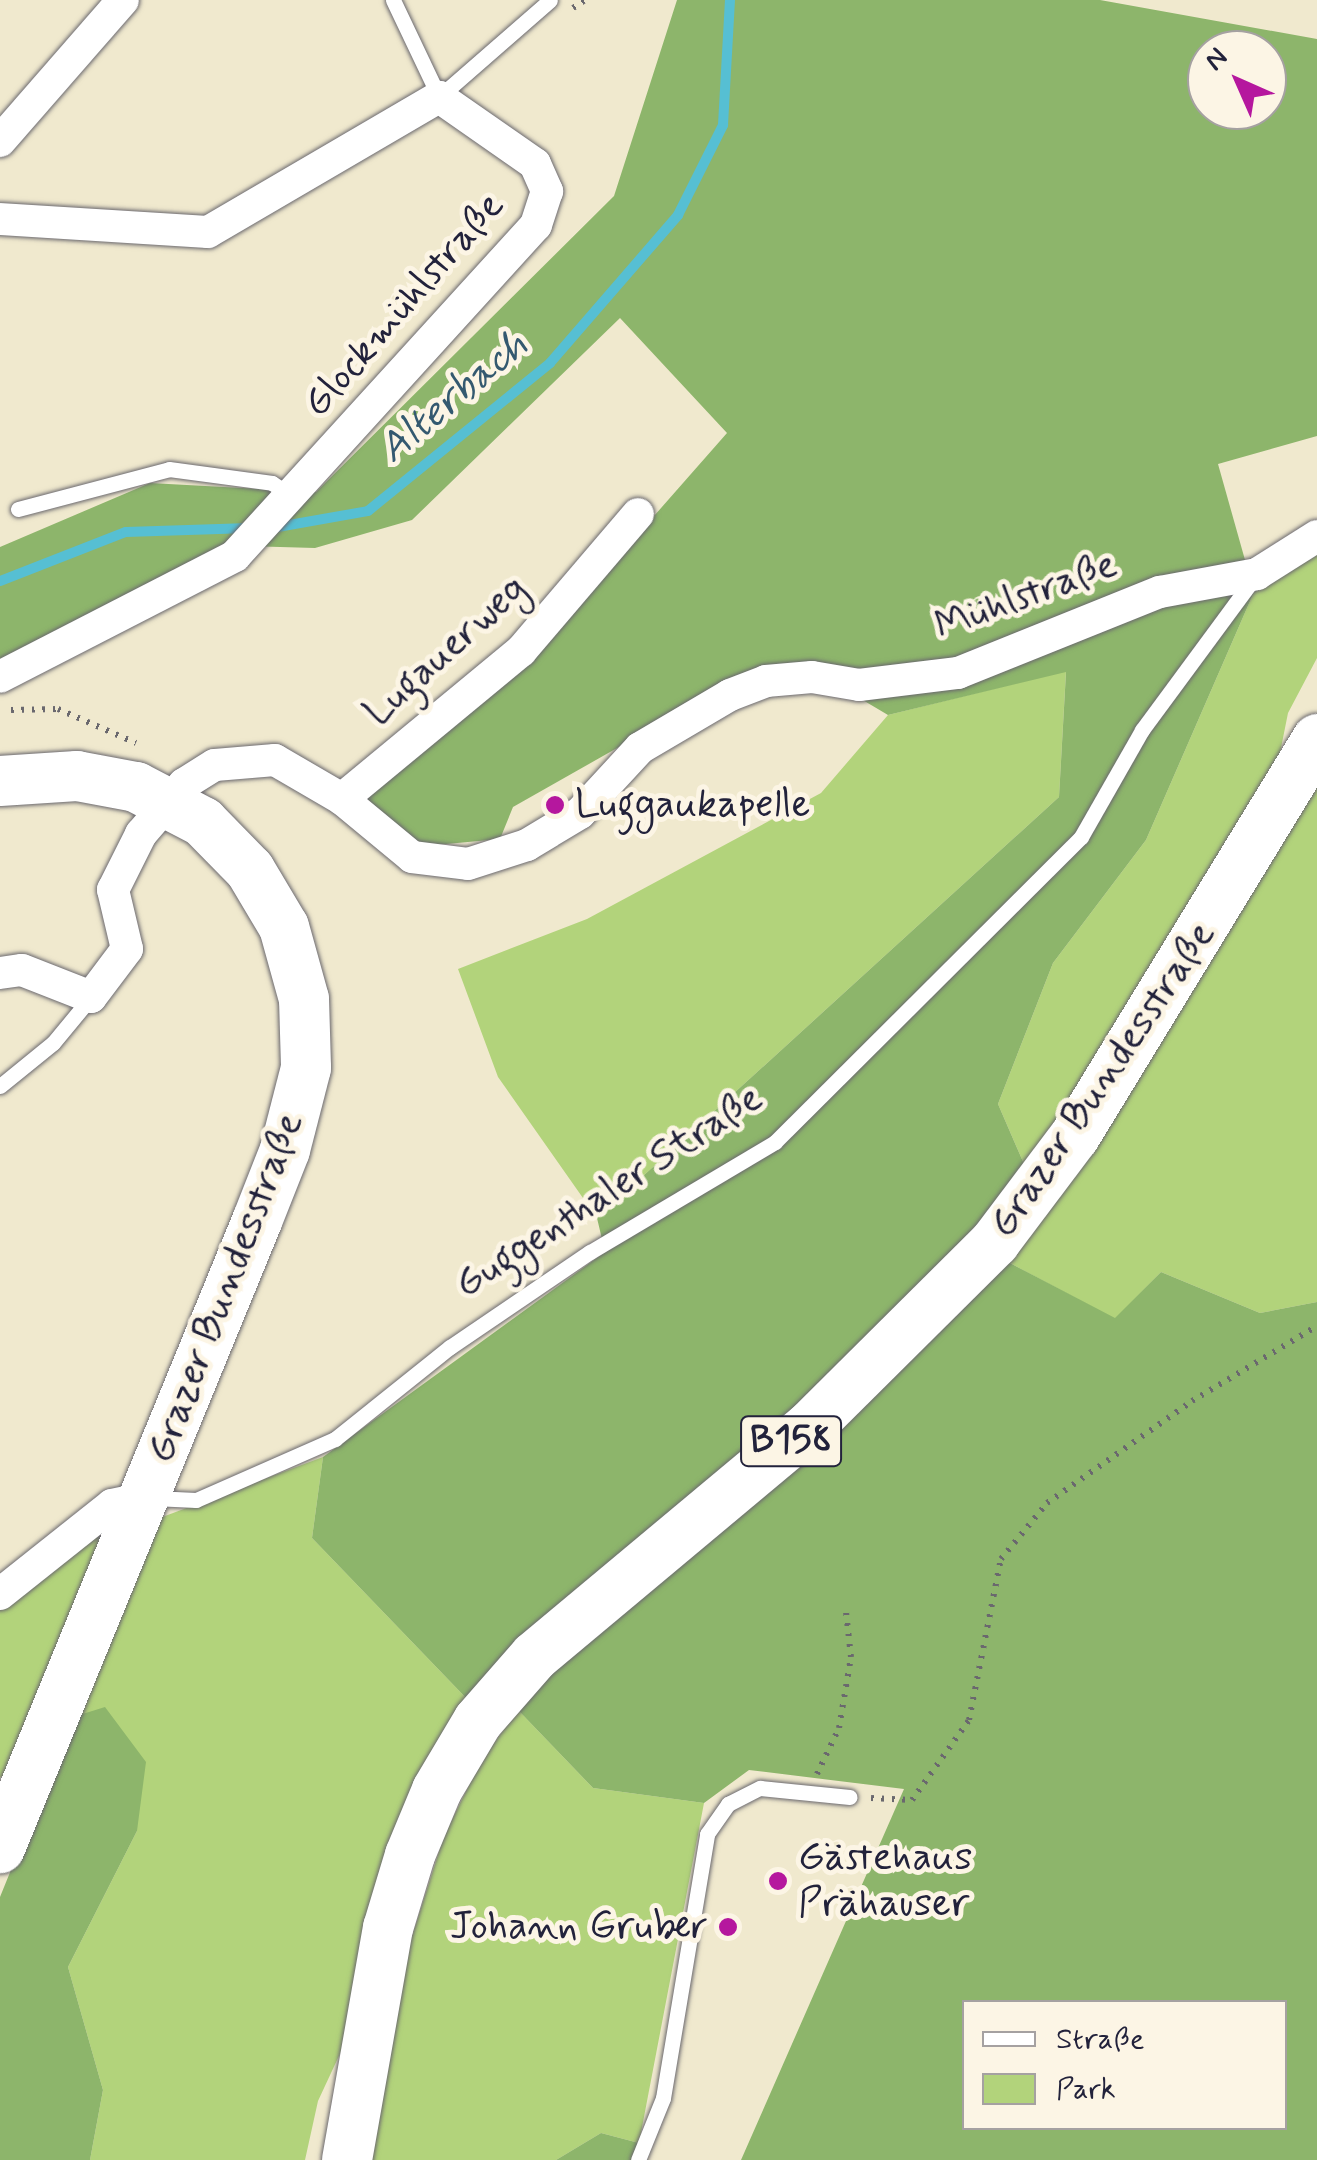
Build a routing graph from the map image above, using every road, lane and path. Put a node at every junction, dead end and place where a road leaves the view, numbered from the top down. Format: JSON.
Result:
{"nodes":[{"id":1,"x":123,"y":0,"type":"edge"},
{"id":2,"x":393,"y":0,"type":"edge"},
{"id":3,"x":550,"y":0,"type":"edge"},
{"id":4,"x":439,"y":97,"type":"junction"},
{"id":5,"x":0,"y":141,"type":"edge"},
{"id":6,"x":0,"y":219,"type":"edge"},
{"id":7,"x":293,"y":498,"type":"junction"},
{"id":8,"x":18,"y":509,"type":"dead end"},
{"id":9,"x":638,"y":514,"type":"dead end"},
{"id":10,"x":1317,"y":536,"type":"edge"},
{"id":11,"x":1257,"y":574,"type":"junction"},
{"id":12,"x":0,"y":677,"type":"edge"},
{"id":13,"x":0,"y":711,"type":"edge"},
{"id":14,"x":1317,"y":739,"type":"edge"},
{"id":15,"x":0,"y":781,"type":"edge"},
{"id":16,"x":176,"y":793,"type":"junction"},
{"id":17,"x":342,"y":799,"type":"junction"},
{"id":18,"x":0,"y":973,"type":"edge"},
{"id":19,"x":91,"y":997,"type":"junction"},
{"id":20,"x":0,"y":1086,"type":"edge"},
{"id":21,"x":1317,"y":1326,"type":"edge"},
{"id":22,"x":144,"y":1498,"type":"junction"},
{"id":23,"x":0,"y":1594,"type":"edge"},
{"id":24,"x":846,"y":1612,"type":"dead end"},
{"id":25,"x":808,"y":1793,"type":"junction"},
{"id":26,"x":850,"y":1797,"type":"joint"},
{"id":27,"x":0,"y":1848,"type":"edge"},
{"id":28,"x":346,"y":2160,"type":"edge"},
{"id":29,"x":638,"y":2160,"type":"edge"}],
"edges":[{"from":1,"to":5,"type":"street"},
{"from":2,"to":4,"type":"lane"},
{"from":3,"to":4,"type":"lane"},
{"from":4,"to":6,"type":"street"},
{"from":4,"to":7,"type":"street","name":"Glockmühlstraße"},
{"from":7,"to":8,"type":"lane"},
{"from":7,"to":12,"type":"street","name":"Glockmühlstraße"},
{"from":9,"to":17,"type":"street","name":"Lugauerweg"},
{"from":10,"to":11,"type":"street","name":"Guggenthaler Straße"},
{"from":11,"to":17,"type":"street","name":"Mühlstraße"},
{"from":11,"to":22,"type":"lane","name":"Guggenthaler Straße"},
{"from":13,"to":16,"type":"path"},
{"from":14,"to":28,"type":"main road","name":"Grazer Bundesstraße","number":"B158"},
{"from":15,"to":16,"type":"main road","name":"Grazer Bundesstraße"},
{"from":16,"to":17,"type":"street","name":"Mühlstraße"},
{"from":16,"to":19,"type":"street","name":"Mühlstraße"},
{"from":16,"to":22,"type":"main road","name":"Grazer Bundesstraße"},
{"from":18,"to":19,"type":"street"},
{"from":19,"to":20,"type":"lane"},
{"from":21,"to":26,"type":"path"},
{"from":22,"to":23,"type":"street","name":"Guggenthaler Straße"},
{"from":22,"to":27,"type":"main road","name":"Grazer Bundesstraße"},
{"from":24,"to":25,"type":"path"},
{"from":25,"to":26,"type":"lane"},
{"from":25,"to":29,"type":"lane"}]}
